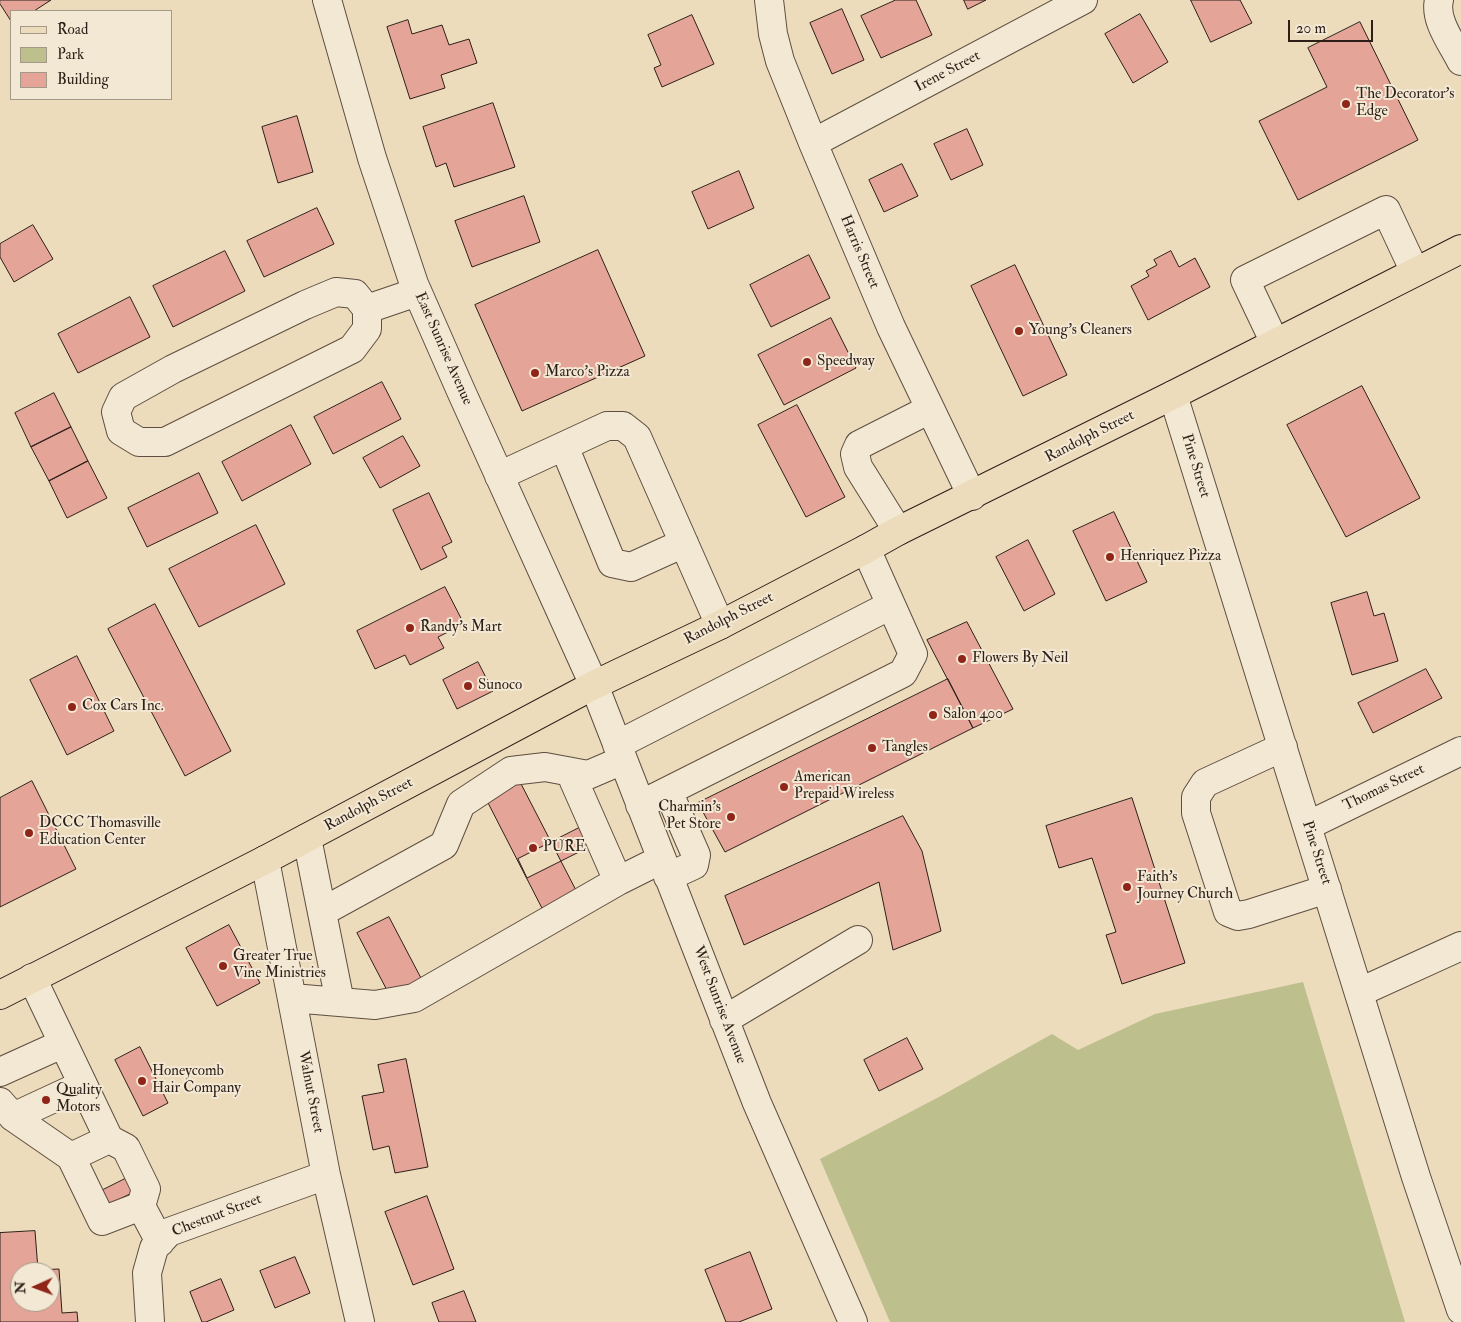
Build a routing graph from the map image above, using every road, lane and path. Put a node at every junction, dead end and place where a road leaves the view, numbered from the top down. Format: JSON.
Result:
{"nodes":[{"id":1,"x":326,"y":0,"type":"edge"},
{"id":2,"x":769,"y":0,"type":"edge"},
{"id":3,"x":1083,"y":0,"type":"edge"},
{"id":4,"x":1439,"y":0,"type":"edge"},
{"id":5,"x":1461,"y":61,"type":"edge"},
{"id":6,"x":813,"y":143,"type":"junction"},
{"id":7,"x":1461,"y":249,"type":"edge"},
{"id":8,"x":1415,"y":272,"type":"junction"},
{"id":9,"x":417,"y":292,"type":"junction"},
{"id":10,"x":367,"y":309,"type":"junction"},
{"id":11,"x":1275,"y":344,"type":"junction"},
{"id":12,"x":1173,"y":395,"type":"junction"},
{"id":13,"x":930,"y":409,"type":"junction"},
{"id":14,"x":564,"y":446,"type":"junction"},
{"id":15,"x":499,"y":476,"type":"junction"},
{"id":16,"x":972,"y":496,"type":"junction"},
{"id":17,"x":898,"y":531,"type":"junction"},
{"id":18,"x":684,"y":543,"type":"junction"},
{"id":19,"x":866,"y":549,"type":"junction"},
{"id":20,"x":891,"y":605,"type":"junction"},
{"id":21,"x":720,"y":625,"type":"junction"},
{"id":22,"x":594,"y":685,"type":"junction"},
{"id":23,"x":494,"y":738,"type":"junction"},
{"id":24,"x":1283,"y":747,"type":"junction"},
{"id":25,"x":1461,"y":751,"type":"edge"},
{"id":26,"x":620,"y":752,"type":"junction"},
{"id":27,"x":511,"y":771,"type":"junction"},
{"id":28,"x":570,"y":772,"type":"junction"},
{"id":29,"x":668,"y":791,"type":"junction"},
{"id":30,"x":640,"y":805,"type":"junction"},
{"id":31,"x":1307,"y":826,"type":"junction"},
{"id":32,"x":307,"y":838,"type":"junction"},
{"id":33,"x":265,"y":860,"type":"junction"},
{"id":34,"x":665,"y":868,"type":"junction"},
{"id":35,"x":618,"y":882,"type":"junction"},
{"id":36,"x":1328,"y":889,"type":"junction"},
{"id":37,"x":322,"y":912,"type":"junction"},
{"id":38,"x":858,"y":940,"type":"dead end"},
{"id":39,"x":1461,"y":946,"type":"edge"},
{"id":40,"x":32,"y":978,"type":"junction"},
{"id":41,"x":1360,"y":992,"type":"junction"},
{"id":42,"x":0,"y":995,"type":"edge"},
{"id":43,"x":292,"y":998,"type":"junction"},
{"id":44,"x":340,"y":1002,"type":"junction"},
{"id":45,"x":724,"y":1020,"type":"junction"},
{"id":46,"x":62,"y":1044,"type":"junction"},
{"id":47,"x":0,"y":1072,"type":"edge"},
{"id":48,"x":82,"y":1085,"type":"junction"},
{"id":49,"x":6,"y":1110,"type":"edge"},
{"id":50,"x":109,"y":1139,"type":"junction"},
{"id":51,"x":71,"y":1157,"type":"junction"},
{"id":52,"x":326,"y":1175,"type":"junction"},
{"id":53,"x":141,"y":1206,"type":"junction"},
{"id":54,"x":160,"y":1242,"type":"junction"},
{"id":55,"x":1461,"y":1310,"type":"edge"},
{"id":56,"x":150,"y":1322,"type":"edge"},
{"id":57,"x":360,"y":1322,"type":"edge"},
{"id":58,"x":853,"y":1322,"type":"edge"}],
"edges":[{"from":1,"to":9,"type":"street","name":"East Sunrise Avenue"},
{"from":2,"to":6,"type":"street","name":"Harris Street"},
{"from":3,"to":6,"type":"street","name":"Irene Street"},
{"from":4,"to":5,"type":"street"},
{"from":6,"to":13,"type":"street","name":"Harris Street"},
{"from":7,"to":8,"type":"main road","name":"Randolph Street"},
{"from":8,"to":11,"type":"main road","name":"Randolph Street"},
{"from":8,"to":11,"type":"street"},
{"from":9,"to":10,"type":"street"},
{"from":9,"to":15,"type":"street","name":"East Sunrise Avenue"},
{"from":10,"to":10,"type":"street"},
{"from":11,"to":12,"type":"main road","name":"Randolph Street"},
{"from":12,"to":16,"type":"main road","name":"Randolph Street"},
{"from":12,"to":24,"type":"street","name":"Pine Street"},
{"from":13,"to":16,"type":"street","name":"Harris Street"},
{"from":13,"to":17,"type":"street"},
{"from":14,"to":15,"type":"street"},
{"from":14,"to":18,"type":"street"},
{"from":14,"to":18,"type":"street"},
{"from":15,"to":22,"type":"street","name":"East Sunrise Avenue"},
{"from":16,"to":17,"type":"main road","name":"Randolph Street"},
{"from":17,"to":19,"type":"main road","name":"Randolph Street"},
{"from":18,"to":21,"type":"street"},
{"from":19,"to":20,"type":"street"},
{"from":19,"to":21,"type":"main road","name":"Randolph Street"},
{"from":20,"to":26,"type":"street"},
{"from":20,"to":29,"type":"street"},
{"from":21,"to":22,"type":"main road","name":"Randolph Street"},
{"from":22,"to":23,"type":"main road","name":"Randolph Street"},
{"from":22,"to":26,"type":"street","name":"West Sunrise Avenue"},
{"from":23,"to":27,"type":"street"},
{"from":23,"to":32,"type":"main road","name":"Randolph Street"},
{"from":24,"to":31,"type":"street","name":"Pine Street"},
{"from":24,"to":36,"type":"street"},
{"from":25,"to":31,"type":"street","name":"Thomas Street"},
{"from":26,"to":28,"type":"street"},
{"from":26,"to":30,"type":"street","name":"West Sunrise Avenue"},
{"from":27,"to":28,"type":"street"},
{"from":27,"to":37,"type":"street"},
{"from":28,"to":35,"type":"street"},
{"from":29,"to":30,"type":"street"},
{"from":29,"to":34,"type":"street"},
{"from":30,"to":34,"type":"street","name":"West Sunrise Avenue"},
{"from":31,"to":36,"type":"street","name":"Pine Street"},
{"from":32,"to":33,"type":"main road","name":"Randolph Street"},
{"from":32,"to":37,"type":"street"},
{"from":33,"to":40,"type":"main road","name":"Randolph Street"},
{"from":33,"to":43,"type":"street","name":"Walnut Street"},
{"from":34,"to":35,"type":"street"},
{"from":34,"to":45,"type":"street","name":"West Sunrise Avenue"},
{"from":35,"to":44,"type":"street"},
{"from":36,"to":41,"type":"street","name":"Pine Street"},
{"from":37,"to":44,"type":"street"},
{"from":38,"to":45,"type":"street"},
{"from":39,"to":41,"type":"street"},
{"from":40,"to":42,"type":"main road","name":"Randolph Street"},
{"from":40,"to":46,"type":"street"},
{"from":41,"to":55,"type":"street","name":"Pine Street"},
{"from":43,"to":44,"type":"street"},
{"from":43,"to":52,"type":"street","name":"Walnut Street"},
{"from":45,"to":58,"type":"street","name":"West Sunrise Avenue"},
{"from":46,"to":47,"type":"street"},
{"from":46,"to":48,"type":"street"},
{"from":48,"to":49,"type":"street"},
{"from":48,"to":50,"type":"street"},
{"from":49,"to":51,"type":"street"},
{"from":50,"to":51,"type":"street"},
{"from":50,"to":53,"type":"street"},
{"from":51,"to":53,"type":"street"},
{"from":52,"to":54,"type":"street","name":"Chestnut Street"},
{"from":52,"to":57,"type":"street","name":"Walnut Street"},
{"from":53,"to":54,"type":"street"},
{"from":54,"to":56,"type":"street","name":"Chestnut Street"}]}
